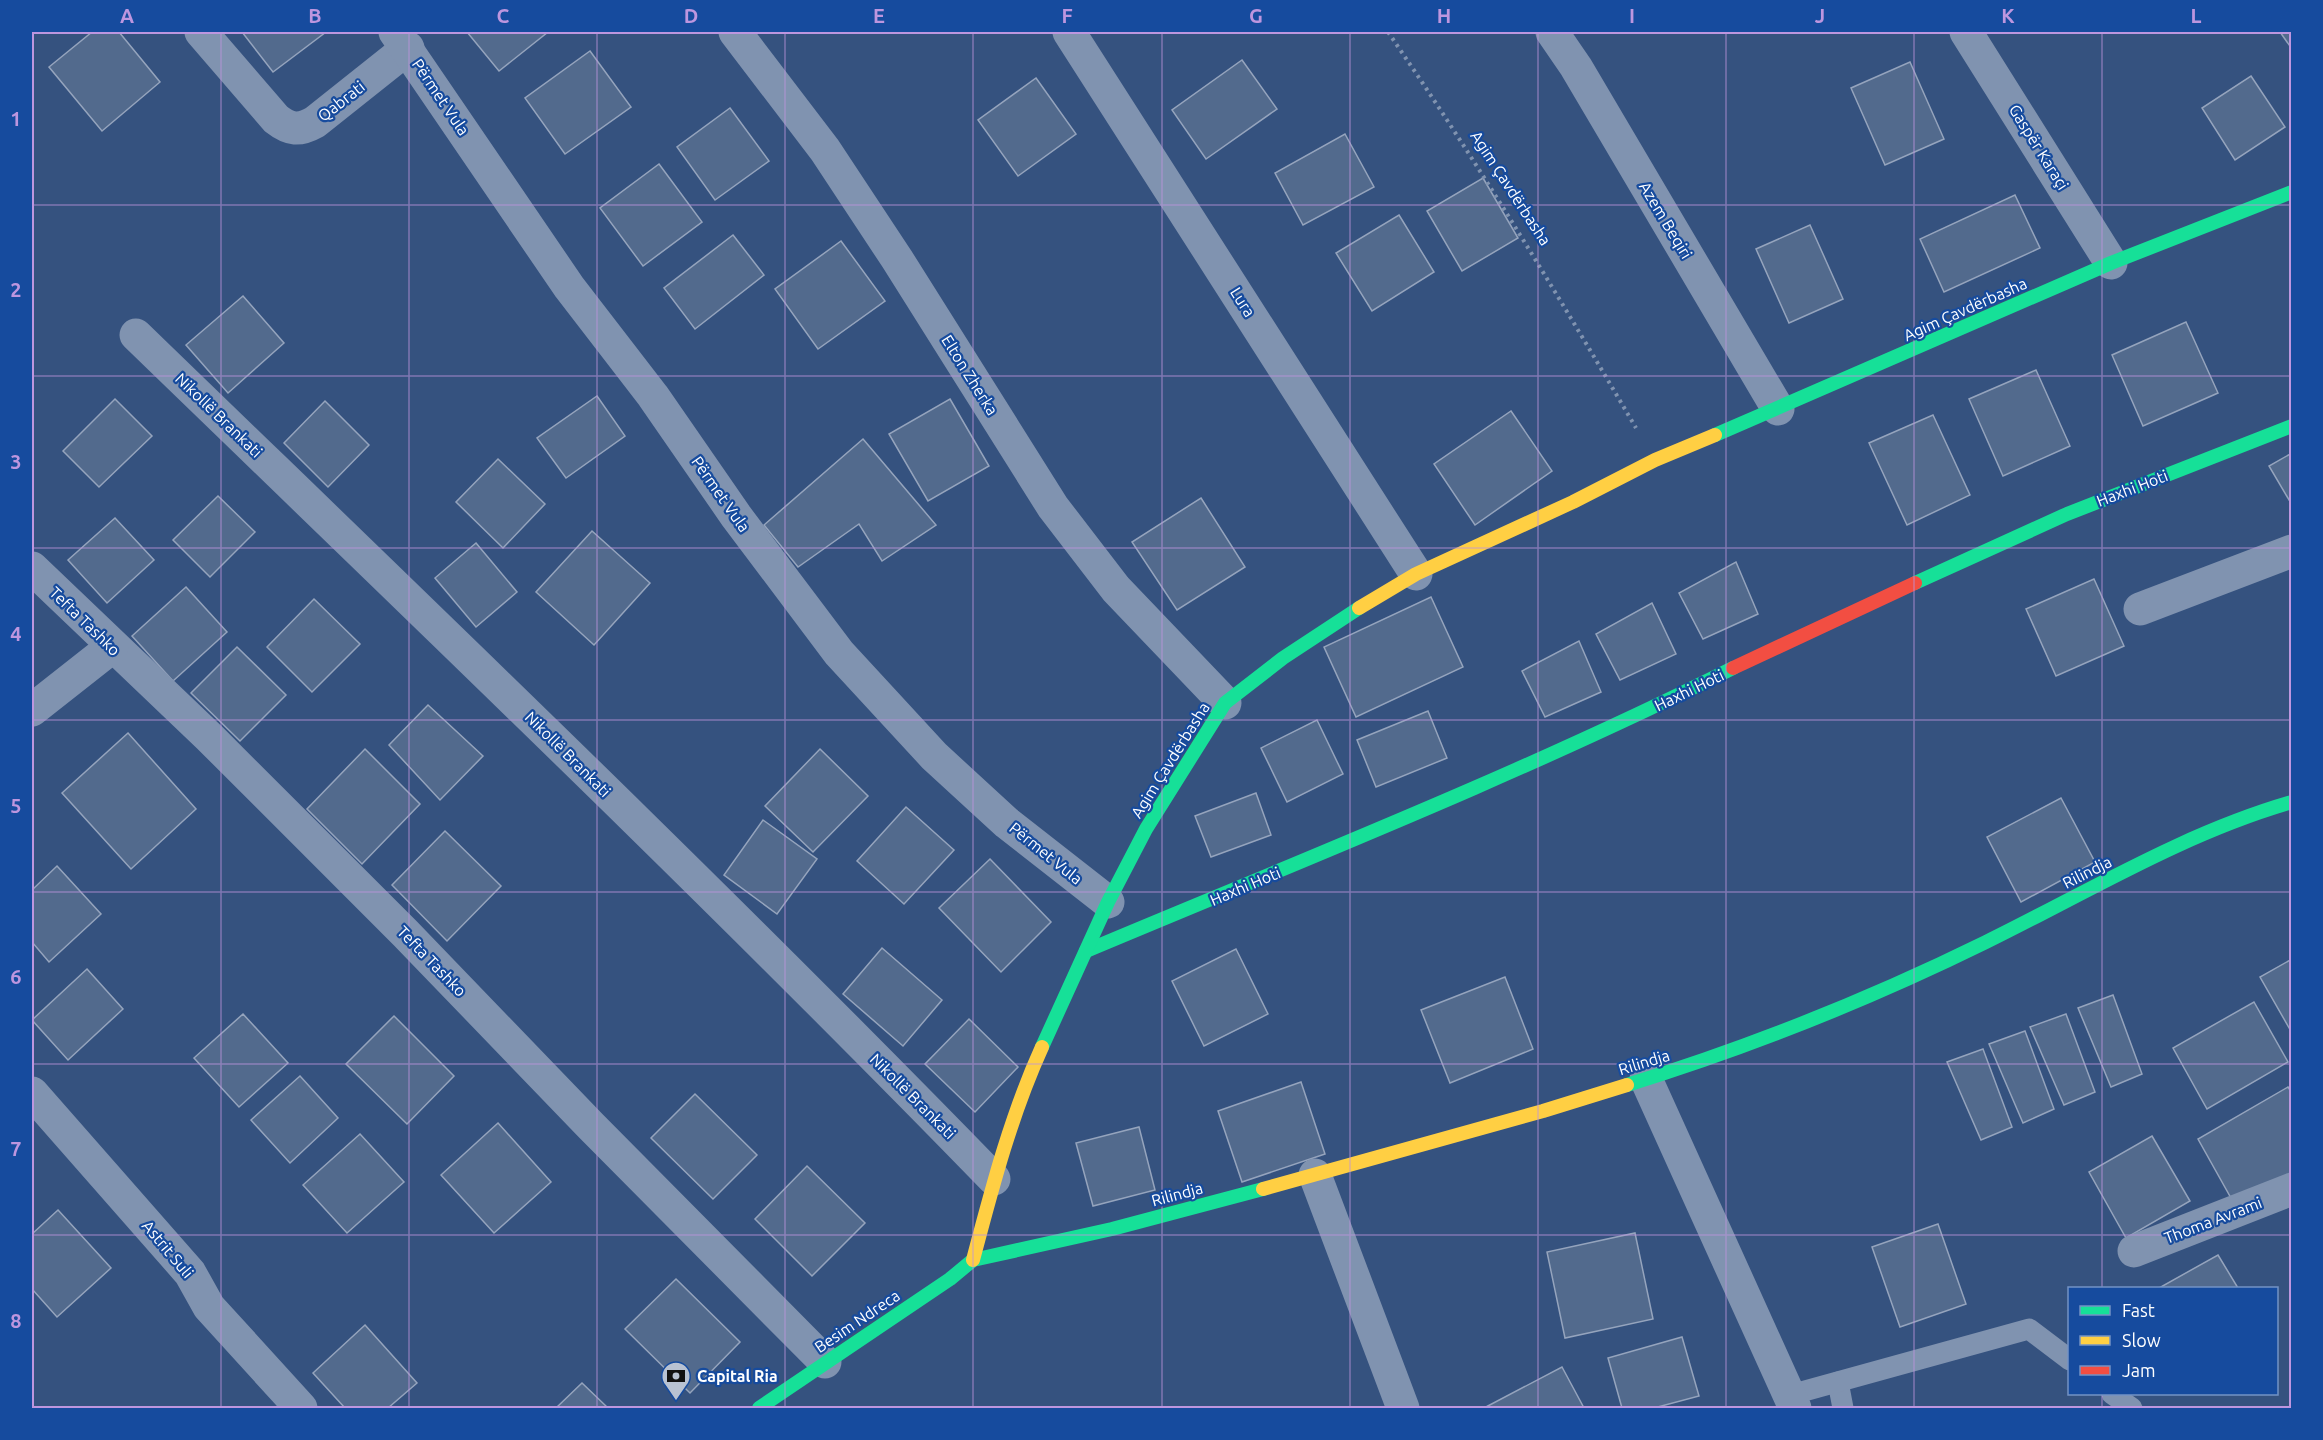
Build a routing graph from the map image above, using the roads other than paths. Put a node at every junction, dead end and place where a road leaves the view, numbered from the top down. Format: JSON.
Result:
{"nodes":[{"id":1,"x":201,"y":32,"type":"edge"},
{"id":2,"x":735,"y":32,"type":"edge"},
{"id":3,"x":1069,"y":32,"type":"edge"},
{"id":4,"x":1552,"y":32,"type":"edge"},
{"id":5,"x":1966,"y":32,"type":"edge"},
{"id":6,"x":402,"y":40,"type":"edge"},
{"id":7,"x":2292,"y":192,"type":"edge"},
{"id":8,"x":2111,"y":263,"type":"junction"},
{"id":9,"x":136,"y":335,"type":"dead end"},
{"id":10,"x":1778,"y":409,"type":"junction"},
{"id":11,"x":2292,"y":426,"type":"edge"},
{"id":12,"x":2292,"y":552,"type":"edge"},
{"id":13,"x":32,"y":568,"type":"edge"},
{"id":14,"x":1416,"y":574,"type":"junction"},
{"id":15,"x":2140,"y":609,"type":"dead end"},
{"id":16,"x":112,"y":647,"type":"junction"},
{"id":17,"x":1225,"y":703,"type":"junction"},
{"id":18,"x":32,"y":710,"type":"edge"},
{"id":19,"x":2292,"y":802,"type":"edge"},
{"id":20,"x":1108,"y":902,"type":"junction"},
{"id":21,"x":1086,"y":951,"type":"junction"},
{"id":22,"x":1646,"y":1079,"type":"junction"},
{"id":23,"x":32,"y":1093,"type":"edge"},
{"id":24,"x":1315,"y":1175,"type":"junction"},
{"id":25,"x":994,"y":1179,"type":"junction"},
{"id":26,"x":2292,"y":1189,"type":"edge"},
{"id":27,"x":2134,"y":1251,"type":"dead end"},
{"id":28,"x":973,"y":1260,"type":"junction"},
{"id":29,"x":2068,"y":1358,"type":"edge"},
{"id":30,"x":825,"y":1362,"type":"junction"},
{"id":31,"x":1838,"y":1382,"type":"junction"},
{"id":32,"x":2113,"y":1395,"type":"edge"},
{"id":33,"x":1792,"y":1402,"type":"edge"},
{"id":34,"x":301,"y":1408,"type":"edge"},
{"id":35,"x":759,"y":1408,"type":"edge"},
{"id":36,"x":1403,"y":1408,"type":"edge"},
{"id":37,"x":1843,"y":1408,"type":"edge"},
{"id":38,"x":2132,"y":1408,"type":"edge"}],
"edges":[{"from":1,"to":6,"type":"street","name":"Qabrati"},
{"from":2,"to":17,"type":"street","name":"Elton Zherka"},
{"from":3,"to":14,"type":"street","name":"Lura"},
{"from":4,"to":10,"type":"street","name":"Azem Beqiri"},
{"from":5,"to":8,"type":"street","name":"Gaspër Karaçi"},
{"from":6,"to":20,"type":"street","name":"Përmet Vula"},
{"from":7,"to":8,"type":"street","name":"Agim Çavdërbasha"},
{"from":8,"to":10,"type":"street","name":"Agim Çavdërbasha"},
{"from":9,"to":25,"type":"street","name":"Nikollë Brankati"},
{"from":10,"to":14,"type":"street","name":"Agim Çavdërbasha"},
{"from":11,"to":21,"type":"street","name":"Haxhi Hoti"},
{"from":12,"to":15,"type":"street"},
{"from":13,"to":16,"type":"street","name":"Tefta Tashko"},
{"from":14,"to":17,"type":"street","name":"Agim Çavdërbasha"},
{"from":16,"to":18,"type":"street"},
{"from":16,"to":30,"type":"street","name":"Tefta Tashko"},
{"from":17,"to":20,"type":"street","name":"Agim Çavdërbasha"},
{"from":19,"to":22,"type":"street","name":"Rilindja"},
{"from":20,"to":21,"type":"street","name":"Agim Çavdërbasha"},
{"from":21,"to":25,"type":"street","name":"Agim Çavdërbasha"},
{"from":22,"to":24,"type":"street","name":"Rilindja"},
{"from":22,"to":33,"type":"street"},
{"from":23,"to":34,"type":"street","name":"Astrit Suli"},
{"from":24,"to":28,"type":"street","name":"Rilindja"},
{"from":24,"to":36,"type":"street"},
{"from":25,"to":28,"type":"street","name":"Agim Çavdërbasha"},
{"from":26,"to":27,"type":"street","name":"Thoma Avrami"},
{"from":28,"to":30,"type":"street","name":"Besim Ndreca"},
{"from":29,"to":31,"type":"lane"},
{"from":30,"to":35,"type":"street","name":"Besim Ndreca"},
{"from":31,"to":33,"type":"lane"},
{"from":31,"to":37,"type":"lane"},
{"from":32,"to":38,"type":"lane"}]}
